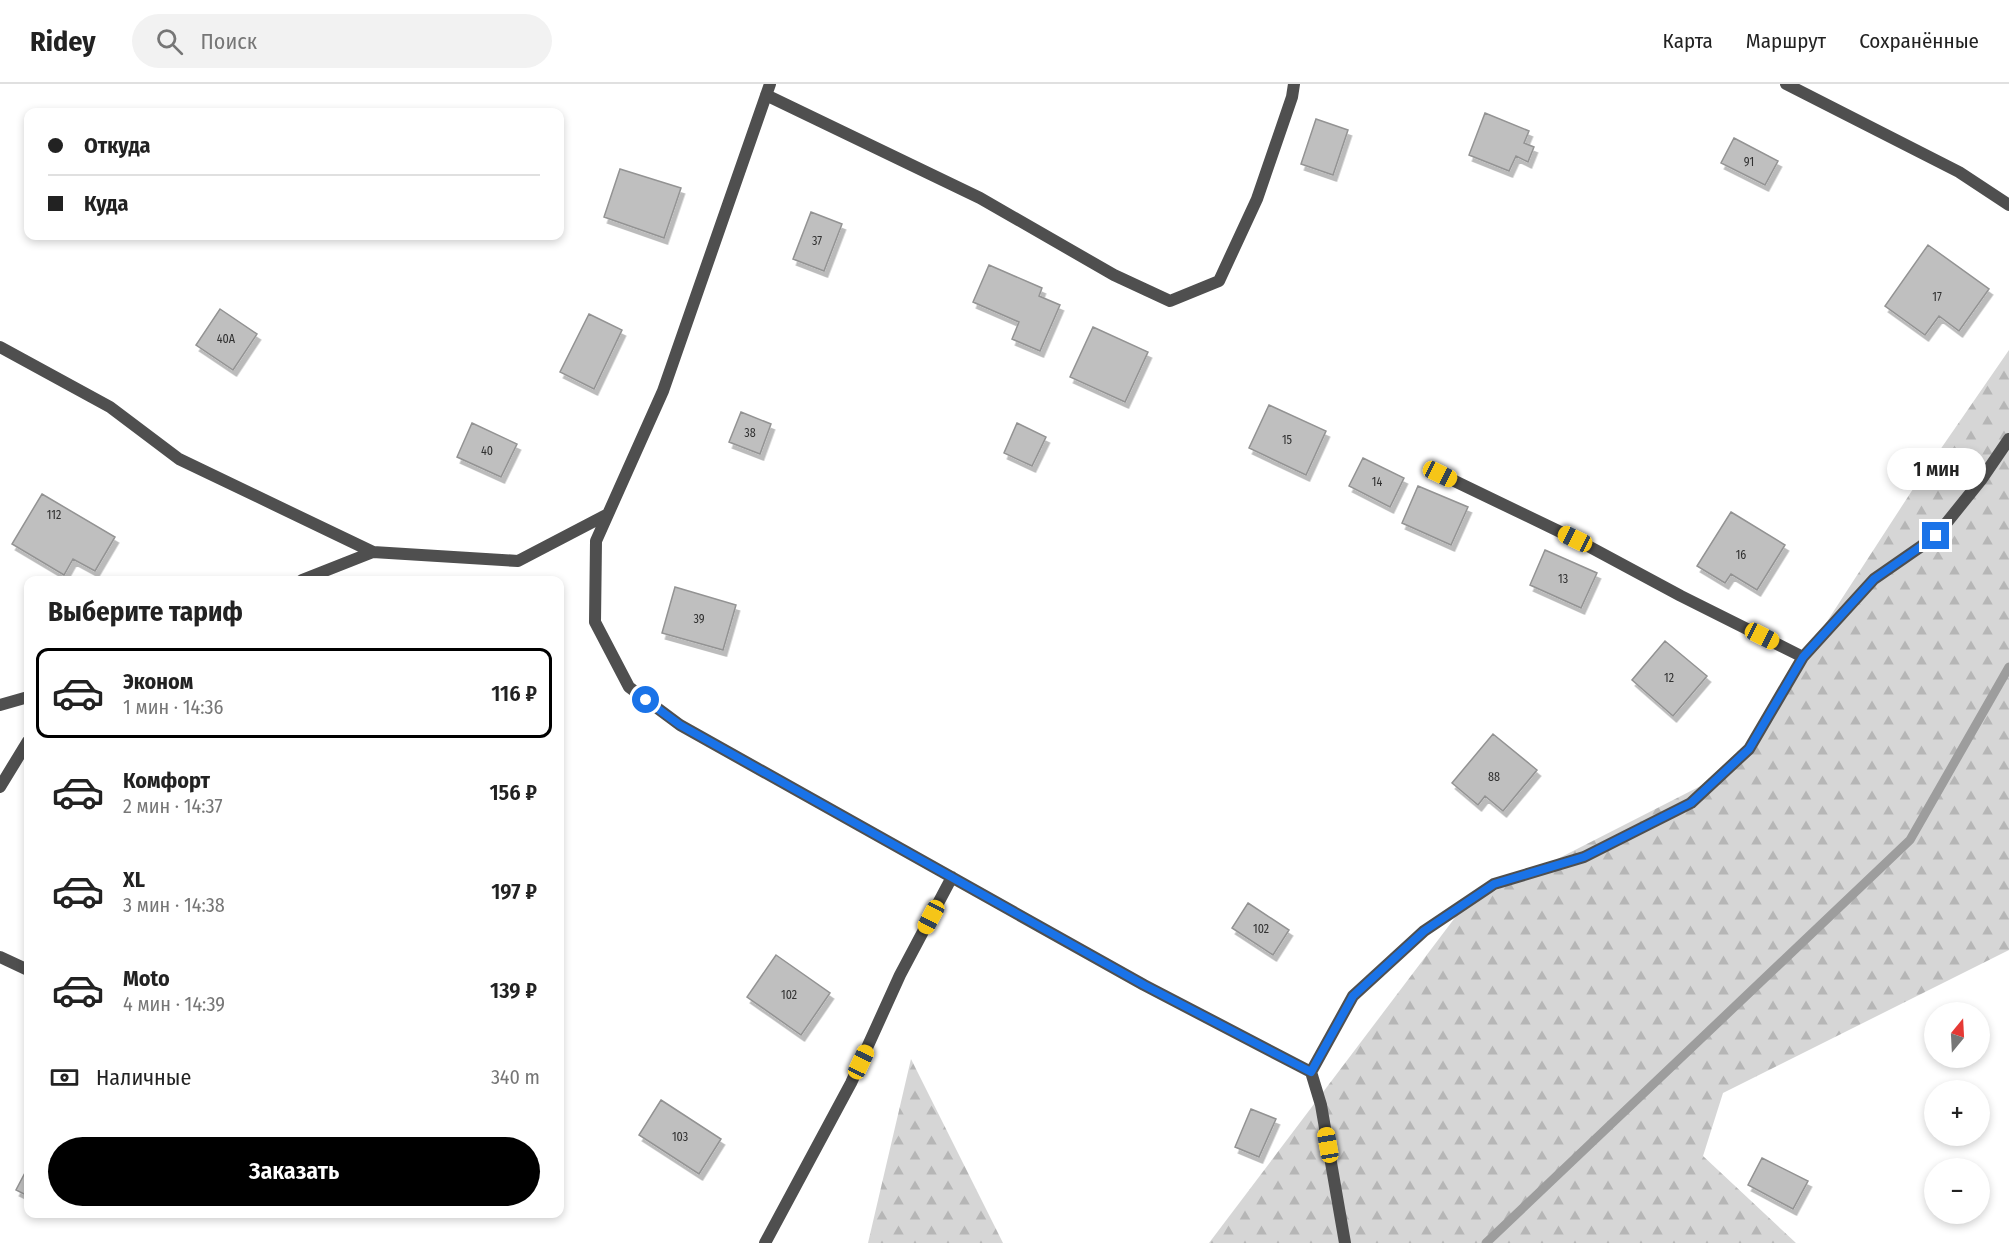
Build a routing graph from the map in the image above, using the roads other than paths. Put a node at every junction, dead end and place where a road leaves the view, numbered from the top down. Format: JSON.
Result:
{"nodes":[{"id":1,"x":1294,"y":84,"type":"edge"},
{"id":2,"x":1786,"y":84,"type":"edge"},
{"id":3,"x":768,"y":90,"type":"edge"},
{"id":4,"x":2009,"y":205,"type":"edge"},
{"id":5,"x":0,"y":347,"type":"edge"},
{"id":6,"x":2009,"y":439,"type":"edge"},
{"id":7,"x":1440,"y":474,"type":"dead end"},
{"id":8,"x":608,"y":514,"type":"junction"},
{"id":9,"x":373,"y":552,"type":"junction"},
{"id":10,"x":312,"y":576,"type":"edge"},
{"id":11,"x":1803,"y":657,"type":"junction"},
{"id":12,"x":24,"y":698,"type":"edge"},
{"id":13,"x":0,"y":705,"type":"edge"},
{"id":14,"x":24,"y":748,"type":"edge"},
{"id":15,"x":0,"y":787,"type":"edge"},
{"id":16,"x":952,"y":877,"type":"junction"},
{"id":17,"x":0,"y":957,"type":"edge"},
{"id":18,"x":24,"y":968,"type":"edge"},
{"id":19,"x":1311,"y":1072,"type":"junction"},
{"id":20,"x":765,"y":1243,"type":"edge"},
{"id":21,"x":1345,"y":1243,"type":"edge"}],
"edges":[{"from":1,"to":3,"type":"street"},
{"from":2,"to":4,"type":"street"},
{"from":3,"to":8,"type":"street"},
{"from":5,"to":9,"type":"street"},
{"from":6,"to":11,"type":"street"},
{"from":7,"to":11,"type":"street"},
{"from":8,"to":9,"type":"street"},
{"from":8,"to":16,"type":"street"},
{"from":9,"to":10,"type":"street"},
{"from":11,"to":19,"type":"street"},
{"from":12,"to":13,"type":"street"},
{"from":14,"to":15,"type":"street"},
{"from":16,"to":19,"type":"street"},
{"from":16,"to":20,"type":"street"},
{"from":17,"to":18,"type":"street"},
{"from":19,"to":21,"type":"street"}]}
